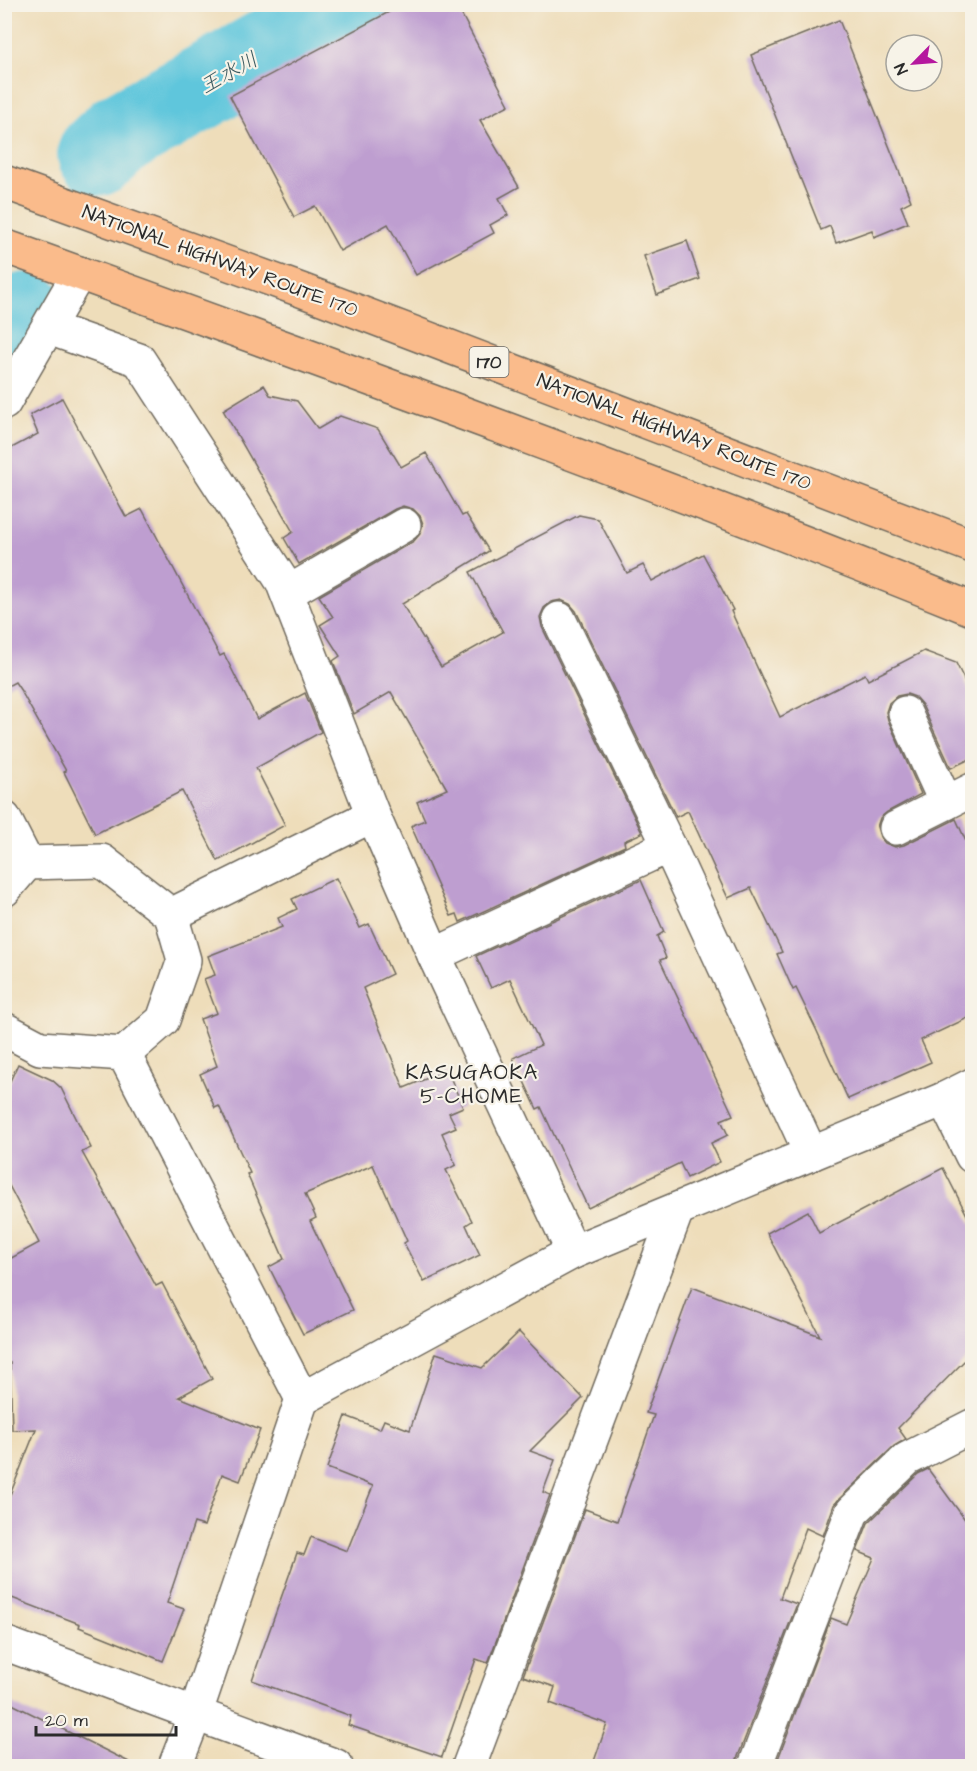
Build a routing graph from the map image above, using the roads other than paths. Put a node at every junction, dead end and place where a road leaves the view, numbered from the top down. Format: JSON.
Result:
{"nodes":[{"id":1,"x":4,"y":182,"type":"edge"},
{"id":2,"x":4,"y":246,"type":"edge"},
{"id":3,"x":79,"y":273,"type":"junction"},
{"id":4,"x":49,"y":328,"type":"junction"},
{"id":5,"x":4,"y":403,"type":"edge"},
{"id":6,"x":404,"y":525,"type":"dead end"},
{"id":7,"x":972,"y":546,"type":"edge"},
{"id":8,"x":287,"y":593,"type":"junction"},
{"id":9,"x":972,"y":609,"type":"edge"},
{"id":10,"x":559,"y":619,"type":"dead end"},
{"id":11,"x":905,"y":713,"type":"dead end"},
{"id":12,"x":959,"y":796,"type":"edge"},
{"id":13,"x":373,"y":815,"type":"junction"},
{"id":14,"x":4,"y":818,"type":"edge"},
{"id":15,"x":896,"y":828,"type":"dead end"},
{"id":16,"x":669,"y":846,"type":"junction"},
{"id":17,"x":27,"y":863,"type":"junction"},
{"id":18,"x":4,"y":890,"type":"edge"},
{"id":19,"x":171,"y":915,"type":"junction"},
{"id":20,"x":434,"y":955,"type":"junction"},
{"id":21,"x":4,"y":1029,"type":"edge"},
{"id":22,"x":124,"y":1054,"type":"junction"},
{"id":23,"x":972,"y":1085,"type":"edge"},
{"id":24,"x":944,"y":1099,"type":"junction"},
{"id":25,"x":812,"y":1154,"type":"junction"},
{"id":26,"x":972,"y":1156,"type":"edge"},
{"id":27,"x":677,"y":1210,"type":"junction"},
{"id":28,"x":573,"y":1252,"type":"junction"},
{"id":29,"x":302,"y":1399,"type":"junction"},
{"id":30,"x":972,"y":1426,"type":"edge"},
{"id":31,"x":4,"y":1643,"type":"edge"},
{"id":32,"x":195,"y":1715,"type":"junction"},
{"id":33,"x":176,"y":1767,"type":"edge"},
{"id":34,"x":336,"y":1767,"type":"edge"},
{"id":35,"x":469,"y":1767,"type":"edge"},
{"id":36,"x":755,"y":1767,"type":"edge"}],
"edges":[{"from":1,"to":7,"type":"highway","name":"NATIONAL HIGHWAY ROUTE 170","number":"170"},
{"from":2,"to":3,"type":"highway"},
{"from":3,"to":4,"type":"street"},
{"from":3,"to":9,"type":"highway"},
{"from":4,"to":5,"type":"street"},
{"from":4,"to":8,"type":"street"},
{"from":6,"to":8,"type":"street"},
{"from":8,"to":13,"type":"street"},
{"from":10,"to":16,"type":"street"},
{"from":11,"to":12,"type":"street"},
{"from":12,"to":15,"type":"street"},
{"from":13,"to":19,"type":"street"},
{"from":13,"to":20,"type":"street"},
{"from":14,"to":17,"type":"street"},
{"from":16,"to":20,"type":"street"},
{"from":16,"to":25,"type":"street"},
{"from":17,"to":18,"type":"street"},
{"from":17,"to":19,"type":"street"},
{"from":19,"to":22,"type":"street"},
{"from":20,"to":28,"type":"street"},
{"from":21,"to":22,"type":"street"},
{"from":22,"to":29,"type":"street"},
{"from":23,"to":24,"type":"street"},
{"from":24,"to":25,"type":"street"},
{"from":24,"to":26,"type":"street"},
{"from":25,"to":27,"type":"street"},
{"from":27,"to":28,"type":"street"},
{"from":27,"to":35,"type":"street"},
{"from":28,"to":29,"type":"street"},
{"from":29,"to":32,"type":"street"},
{"from":30,"to":36,"type":"street"},
{"from":31,"to":32,"type":"street"},
{"from":32,"to":33,"type":"street"},
{"from":32,"to":34,"type":"street"}]}
